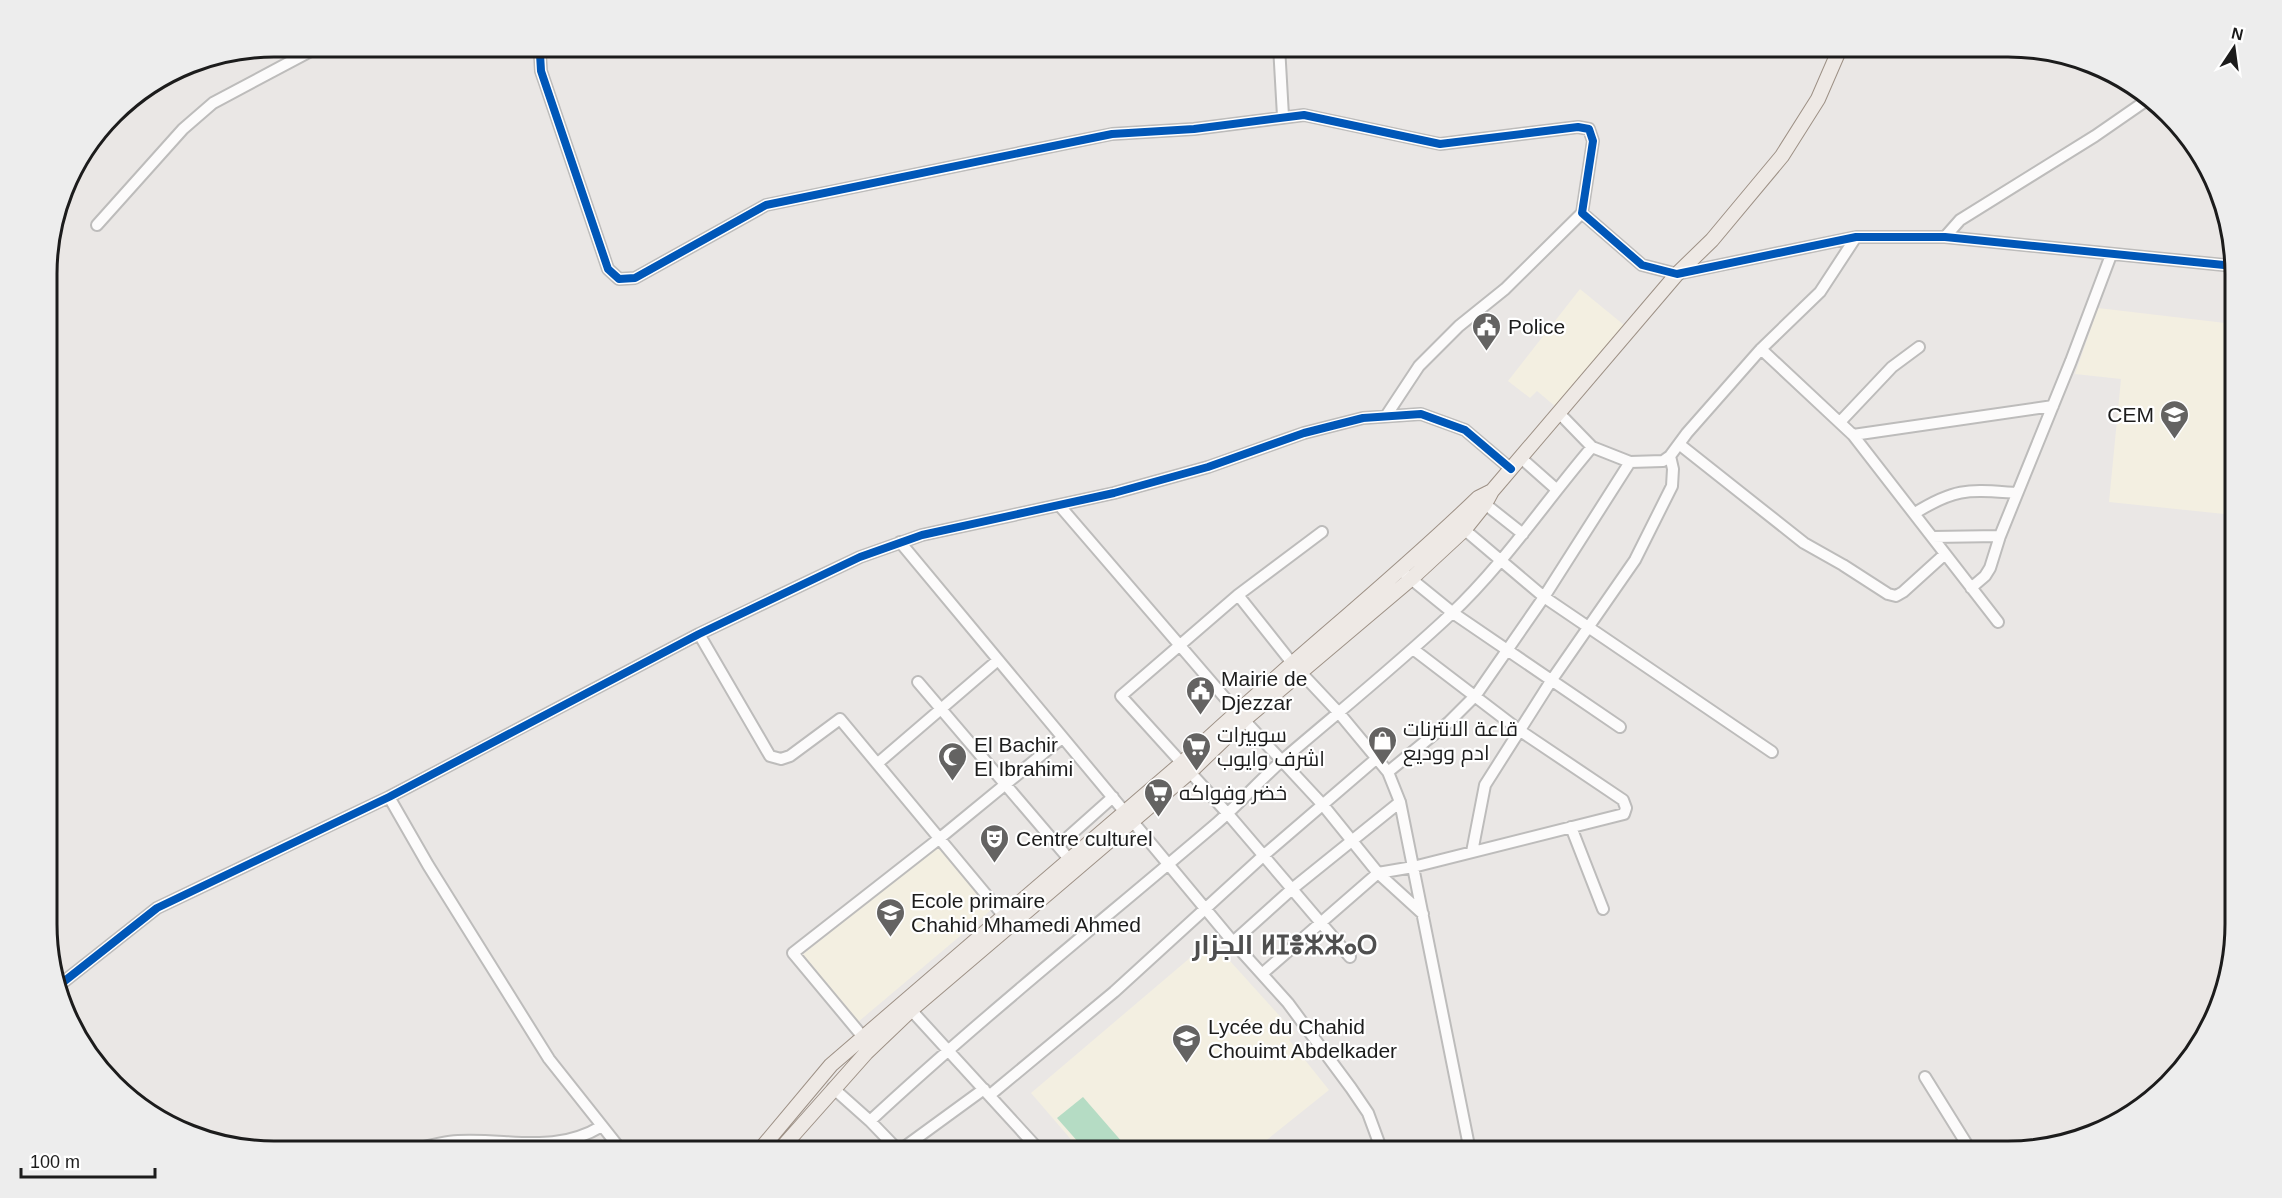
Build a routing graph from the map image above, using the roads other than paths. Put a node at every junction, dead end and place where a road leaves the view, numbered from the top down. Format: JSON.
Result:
{"nodes":[{"id":1,"x":299,"y":57,"type":"edge"},
{"id":2,"x":540,"y":57,"type":"edge"},
{"id":3,"x":1280,"y":57,"type":"edge"},
{"id":4,"x":1836,"y":57,"type":"edge"},
{"id":5,"x":2142,"y":104,"type":"edge"},
{"id":6,"x":1283,"y":116,"type":"junction"},
{"id":7,"x":1582,"y":213,"type":"junction"},
{"id":8,"x":97,"y":225,"type":"dead end"},
{"id":9,"x":1856,"y":237,"type":"junction"},
{"id":10,"x":1945,"y":237,"type":"junction"},
{"id":11,"x":2111,"y":255,"type":"junction"},
{"id":12,"x":2225,"y":265,"type":"edge"},
{"id":13,"x":1677,"y":274,"type":"junction"},
{"id":14,"x":1919,"y":347,"type":"dead end"},
{"id":15,"x":1761,"y":349,"type":"junction"},
{"id":16,"x":2053,"y":406,"type":"junction"},
{"id":17,"x":1559,"y":414,"type":"junction"},
{"id":18,"x":1386,"y":416,"type":"junction"},
{"id":19,"x":1840,"y":422,"type":"junction"},
{"id":20,"x":1853,"y":435,"type":"junction"},
{"id":21,"x":1679,"y":444,"type":"junction"},
{"id":22,"x":1592,"y":447,"type":"junction"},
{"id":23,"x":1670,"y":456,"type":"junction"},
{"id":24,"x":1521,"y":458,"type":"junction"},
{"id":25,"x":1630,"y":462,"type":"junction"},
{"id":26,"x":1511,"y":469,"type":"junction"},
{"id":27,"x":1556,"y":489,"type":"junction"},
{"id":28,"x":2017,"y":493,"type":"junction"},
{"id":29,"x":1482,"y":501,"type":"junction"},
{"id":30,"x":1059,"y":505,"type":"junction"},
{"id":31,"x":1915,"y":513,"type":"junction"},
{"id":32,"x":1460,"y":525,"type":"junction"},
{"id":33,"x":1322,"y":532,"type":"dead end"},
{"id":34,"x":1523,"y":534,"type":"junction"},
{"id":35,"x":2000,"y":536,"type":"junction"},
{"id":36,"x":1932,"y":537,"type":"junction"},
{"id":37,"x":900,"y":542,"type":"junction"},
{"id":38,"x":1945,"y":554,"type":"junction"},
{"id":39,"x":1502,"y":560,"type":"junction"},
{"id":40,"x":1405,"y":575,"type":"junction"},
{"id":41,"x":1971,"y":588,"type":"junction"},
{"id":42,"x":1238,"y":595,"type":"junction"},
{"id":43,"x":1544,"y":597,"type":"junction"},
{"id":44,"x":1453,"y":613,"type":"junction"},
{"id":45,"x":1998,"y":622,"type":"dead end"},
{"id":46,"x":1590,"y":626,"type":"junction"},
{"id":47,"x":699,"y":634,"type":"junction"},
{"id":48,"x":1181,"y":645,"type":"junction"},
{"id":49,"x":1413,"y":649,"type":"junction"},
{"id":50,"x":1506,"y":649,"type":"junction"},
{"id":51,"x":998,"y":660,"type":"junction"},
{"id":52,"x":1297,"y":667,"type":"junction"},
{"id":53,"x":1551,"y":681,"type":"junction"},
{"id":54,"x":918,"y":682,"type":"dead end"},
{"id":55,"x":1476,"y":695,"type":"junction"},
{"id":56,"x":940,"y":709,"type":"junction"},
{"id":57,"x":1339,"y":713,"type":"junction"},
{"id":58,"x":1240,"y":715,"type":"junction"},
{"id":59,"x":1620,"y":727,"type":"dead end"},
{"id":60,"x":1519,"y":730,"type":"junction"},
{"id":61,"x":1062,"y":738,"type":"junction"},
{"id":62,"x":1772,"y":752,"type":"dead end"},
{"id":63,"x":1377,"y":758,"type":"junction"},
{"id":64,"x":1283,"y":760,"type":"junction"},
{"id":65,"x":878,"y":763,"type":"junction"},
{"id":66,"x":1186,"y":767,"type":"junction"},
{"id":67,"x":1388,"y":772,"type":"junction"},
{"id":68,"x":1006,"y":785,"type":"junction"},
{"id":69,"x":389,"y":796,"type":"junction"},
{"id":70,"x":1113,"y":797,"type":"junction"},
{"id":71,"x":1400,"y":802,"type":"junction"},
{"id":72,"x":1323,"y":805,"type":"junction"},
{"id":73,"x":1228,"y":814,"type":"junction"},
{"id":74,"x":1129,"y":816,"type":"junction"},
{"id":75,"x":1571,"y":827,"type":"junction"},
{"id":76,"x":940,"y":838,"type":"junction"},
{"id":77,"x":1352,"y":842,"type":"junction"},
{"id":78,"x":1058,"y":846,"type":"junction"},
{"id":79,"x":1472,"y":852,"type":"junction"},
{"id":80,"x":1263,"y":856,"type":"junction"},
{"id":81,"x":1069,"y":859,"type":"junction"},
{"id":82,"x":1169,"y":863,"type":"junction"},
{"id":83,"x":1413,"y":867,"type":"junction"},
{"id":84,"x":1378,"y":873,"type":"junction"},
{"id":85,"x":1292,"y":889,"type":"junction"},
{"id":86,"x":1205,"y":908,"type":"junction"},
{"id":87,"x":1603,"y":909,"type":"dead end"},
{"id":88,"x":1423,"y":914,"type":"junction"},
{"id":89,"x":1008,"y":921,"type":"junction"},
{"id":90,"x":1320,"y":923,"type":"junction"},
{"id":91,"x":1233,"y":942,"type":"junction"},
{"id":92,"x":1350,"y":957,"type":"dead end"},
{"id":93,"x":1263,"y":973,"type":"junction"},
{"id":94,"x":64,"y":981,"type":"edge"},
{"id":95,"x":911,"y":1010,"type":"junction"},
{"id":96,"x":867,"y":1042,"type":"junction"},
{"id":97,"x":947,"y":1049,"type":"junction"},
{"id":98,"x":1925,"y":1077,"type":"dead end"},
{"id":99,"x":833,"y":1088,"type":"junction"},
{"id":100,"x":987,"y":1092,"type":"junction"},
{"id":101,"x":870,"y":1121,"type":"junction"},
{"id":102,"x":602,"y":1126,"type":"junction"},
{"id":103,"x":565,"y":1141,"type":"edge"},
{"id":104,"x":614,"y":1141,"type":"edge"},
{"id":105,"x":767,"y":1141,"type":"edge"},
{"id":106,"x":788,"y":1141,"type":"edge"},
{"id":107,"x":889,"y":1141,"type":"edge"},
{"id":108,"x":914,"y":1141,"type":"edge"},
{"id":109,"x":1031,"y":1141,"type":"edge"},
{"id":110,"x":1378,"y":1141,"type":"edge"},
{"id":111,"x":1468,"y":1141,"type":"edge"},
{"id":112,"x":1965,"y":1141,"type":"edge"}],
"edges":[{"from":1,"to":8,"type":"street"},
{"from":2,"to":6,"type":"street"},
{"from":3,"to":6,"type":"street"},
{"from":4,"to":13,"type":"main road"},
{"from":5,"to":10,"type":"street"},
{"from":6,"to":7,"type":"street"},
{"from":7,"to":13,"type":"street"},
{"from":7,"to":18,"type":"street"},
{"from":9,"to":10,"type":"street"},
{"from":9,"to":13,"type":"street"},
{"from":9,"to":15,"type":"street"},
{"from":10,"to":11,"type":"street"},
{"from":11,"to":12,"type":"street"},
{"from":11,"to":16,"type":"street"},
{"from":13,"to":17,"type":"main road"},
{"from":14,"to":19,"type":"street"},
{"from":15,"to":19,"type":"street"},
{"from":15,"to":21,"type":"street"},
{"from":16,"to":20,"type":"street"},
{"from":16,"to":28,"type":"street"},
{"from":17,"to":22,"type":"street"},
{"from":17,"to":24,"type":"main road"},
{"from":18,"to":26,"type":"street"},
{"from":18,"to":30,"type":"street"},
{"from":19,"to":20,"type":"street"},
{"from":20,"to":31,"type":"street"},
{"from":21,"to":23,"type":"street"},
{"from":21,"to":38,"type":"street"},
{"from":22,"to":25,"type":"street"},
{"from":22,"to":27,"type":"street"},
{"from":23,"to":25,"type":"street"},
{"from":23,"to":46,"type":"street"},
{"from":24,"to":26,"type":"main road"},
{"from":24,"to":27,"type":"street"},
{"from":25,"to":43,"type":"street"},
{"from":26,"to":29,"type":"main road"},
{"from":27,"to":34,"type":"street"},
{"from":28,"to":31,"type":"street"},
{"from":28,"to":35,"type":"street"},
{"from":29,"to":32,"type":"main road"},
{"from":29,"to":34,"type":"street"},
{"from":30,"to":37,"type":"street"},
{"from":30,"to":48,"type":"street"},
{"from":31,"to":36,"type":"street"},
{"from":32,"to":39,"type":"street"},
{"from":32,"to":40,"type":"main road"},
{"from":33,"to":42,"type":"street"},
{"from":34,"to":39,"type":"street"},
{"from":35,"to":36,"type":"street"},
{"from":35,"to":41,"type":"street"},
{"from":36,"to":38,"type":"street"},
{"from":37,"to":47,"type":"street"},
{"from":37,"to":51,"type":"street"},
{"from":38,"to":41,"type":"street"},
{"from":39,"to":43,"type":"street"},
{"from":39,"to":44,"type":"street"},
{"from":40,"to":44,"type":"street"},
{"from":40,"to":52,"type":"main road"},
{"from":41,"to":45,"type":"street"},
{"from":42,"to":48,"type":"street"},
{"from":42,"to":52,"type":"street"},
{"from":43,"to":46,"type":"street"},
{"from":43,"to":50,"type":"street"},
{"from":44,"to":49,"type":"street"},
{"from":44,"to":50,"type":"street"},
{"from":46,"to":53,"type":"street"},
{"from":46,"to":62,"type":"street"},
{"from":47,"to":65,"type":"street"},
{"from":47,"to":69,"type":"street"},
{"from":48,"to":58,"type":"street"},
{"from":48,"to":66,"type":"street"},
{"from":49,"to":55,"type":"street"},
{"from":49,"to":57,"type":"street"},
{"from":50,"to":53,"type":"street"},
{"from":50,"to":55,"type":"street"},
{"from":51,"to":56,"type":"street"},
{"from":51,"to":61,"type":"street"},
{"from":52,"to":57,"type":"street"},
{"from":52,"to":58,"type":"main road"},
{"from":53,"to":59,"type":"street"},
{"from":53,"to":60,"type":"street"},
{"from":54,"to":56,"type":"street"},
{"from":55,"to":60,"type":"street"},
{"from":55,"to":67,"type":"street"},
{"from":56,"to":65,"type":"street"},
{"from":56,"to":68,"type":"street"},
{"from":57,"to":63,"type":"street"},
{"from":57,"to":64,"type":"street"},
{"from":58,"to":64,"type":"street"},
{"from":58,"to":66,"type":"main road"},
{"from":60,"to":75,"type":"street"},
{"from":60,"to":79,"type":"street"},
{"from":61,"to":68,"type":"street"},
{"from":61,"to":70,"type":"street"},
{"from":63,"to":67,"type":"street"},
{"from":63,"to":72,"type":"street"},
{"from":64,"to":72,"type":"street"},
{"from":64,"to":73,"type":"street"},
{"from":65,"to":76,"type":"street"},
{"from":66,"to":73,"type":"street"},
{"from":66,"to":74,"type":"main road"},
{"from":67,"to":71,"type":"street"},
{"from":68,"to":76,"type":"street"},
{"from":68,"to":78,"type":"street"},
{"from":69,"to":94,"type":"street"},
{"from":69,"to":102,"type":"street"},
{"from":70,"to":74,"type":"street"},
{"from":70,"to":78,"type":"street"},
{"from":71,"to":77,"type":"street"},
{"from":71,"to":83,"type":"street"},
{"from":72,"to":77,"type":"street"},
{"from":72,"to":80,"type":"street"},
{"from":73,"to":80,"type":"street"},
{"from":73,"to":82,"type":"street"},
{"from":74,"to":81,"type":"main road"},
{"from":74,"to":82,"type":"street"},
{"from":74,"to":89,"type":"main road"},
{"from":75,"to":79,"type":"street"},
{"from":75,"to":87,"type":"street"},
{"from":76,"to":89,"type":"street"},
{"from":76,"to":96,"type":"street"},
{"from":77,"to":84,"type":"street"},
{"from":77,"to":85,"type":"street"},
{"from":78,"to":81,"type":"street"},
{"from":79,"to":83,"type":"street"},
{"from":80,"to":85,"type":"street"},
{"from":80,"to":86,"type":"street"},
{"from":81,"to":89,"type":"main road"},
{"from":82,"to":86,"type":"street"},
{"from":82,"to":97,"type":"street"},
{"from":83,"to":84,"type":"street"},
{"from":83,"to":88,"type":"street"},
{"from":84,"to":88,"type":"street"},
{"from":84,"to":90,"type":"street"},
{"from":85,"to":90,"type":"street"},
{"from":85,"to":91,"type":"street"},
{"from":86,"to":91,"type":"street"},
{"from":86,"to":100,"type":"street"},
{"from":88,"to":111,"type":"street"},
{"from":89,"to":95,"type":"main road"},
{"from":89,"to":96,"type":"main road"},
{"from":90,"to":92,"type":"street"},
{"from":90,"to":93,"type":"street"},
{"from":91,"to":93,"type":"street"},
{"from":93,"to":110,"type":"street"},
{"from":95,"to":96,"type":"main road"},
{"from":95,"to":97,"type":"street"},
{"from":96,"to":99,"type":"main road"},
{"from":96,"to":105,"type":"main road"},
{"from":97,"to":100,"type":"street"},
{"from":97,"to":101,"type":"street"},
{"from":98,"to":112,"type":"street"},
{"from":99,"to":101,"type":"street"},
{"from":99,"to":106,"type":"main road"},
{"from":100,"to":108,"type":"street"},
{"from":100,"to":109,"type":"street"},
{"from":101,"to":107,"type":"street"},
{"from":102,"to":103,"type":"street"},
{"from":102,"to":104,"type":"street"}]}
